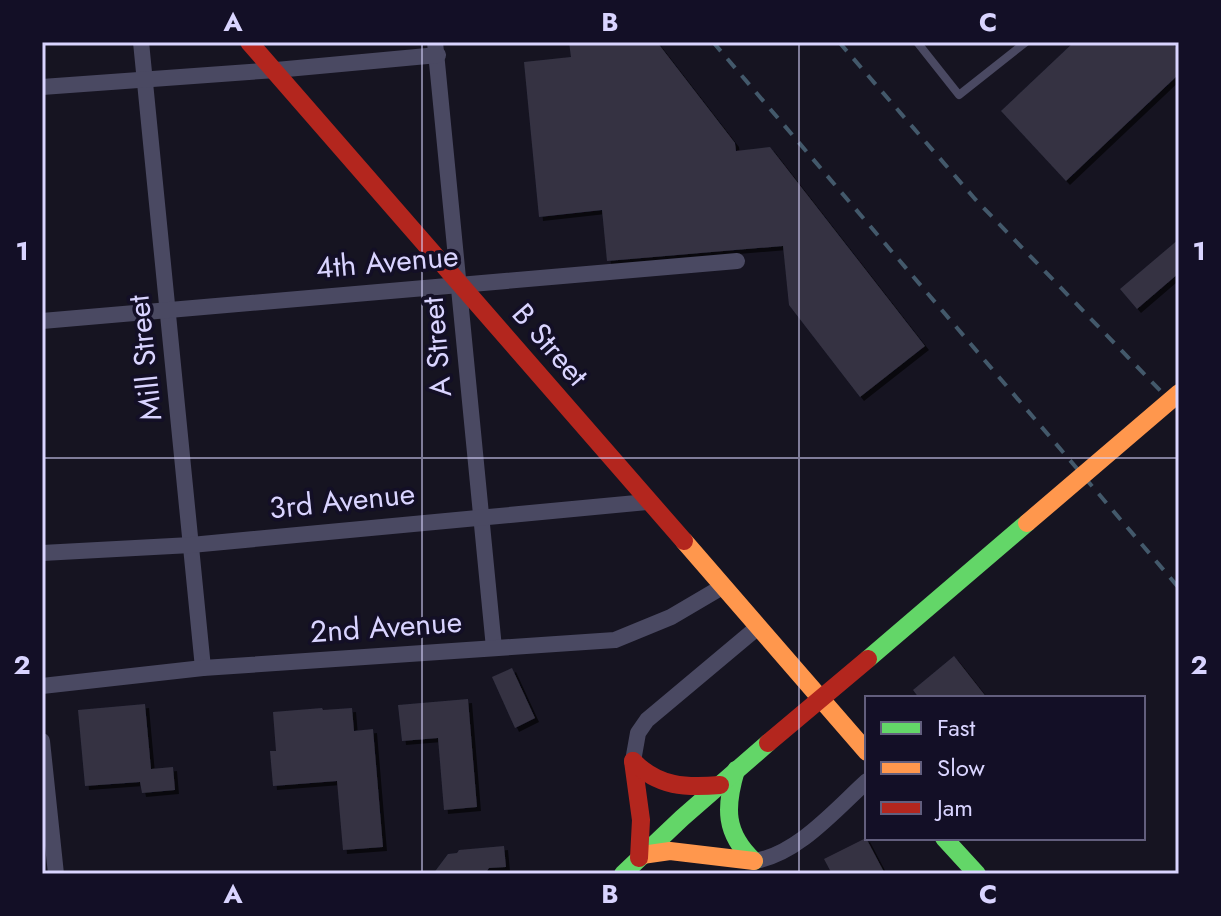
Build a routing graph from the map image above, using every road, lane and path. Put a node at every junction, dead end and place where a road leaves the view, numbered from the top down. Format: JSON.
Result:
{"nodes":[{"id":1,"x":141,"y":42,"type":"edge"},
{"id":2,"x":249,"y":42,"type":"edge"},
{"id":3,"x":917,"y":42,"type":"edge"},
{"id":4,"x":1026,"y":42,"type":"edge"},
{"id":5,"x":436,"y":48,"type":"edge"},
{"id":6,"x":276,"y":70,"type":"junction"},
{"id":7,"x":143,"y":80,"type":"junction"},
{"id":8,"x":42,"y":87,"type":"edge"},
{"id":9,"x":737,"y":261,"type":"dead end"},
{"id":10,"x":460,"y":284,"type":"junction"},
{"id":11,"x":169,"y":310,"type":"junction"},
{"id":12,"x":42,"y":321,"type":"edge"},
{"id":13,"x":1179,"y":393,"type":"edge"},
{"id":14,"x":647,"y":502,"type":"junction"},
{"id":15,"x":479,"y":516,"type":"junction"},
{"id":16,"x":191,"y":545,"type":"junction"},
{"id":17,"x":42,"y":553,"type":"edge"},
{"id":18,"x":722,"y":587,"type":"junction"},
{"id":19,"x":758,"y":627,"type":"junction"},
{"id":20,"x":494,"y":648,"type":"junction"},
{"id":21,"x":203,"y":668,"type":"junction"},
{"id":22,"x":42,"y":686,"type":"edge"},
{"id":23,"x":42,"y":741,"type":"edge"},
{"id":24,"x":865,"y":750,"type":"edge"},
{"id":25,"x":633,"y":761,"type":"junction"},
{"id":26,"x":736,"y":770,"type":"junction"},
{"id":27,"x":865,"y":783,"type":"edge"},
{"id":28,"x":720,"y":785,"type":"junction"},
{"id":29,"x":946,"y":840,"type":"edge"},
{"id":30,"x":640,"y":856,"type":"junction"},
{"id":31,"x":754,"y":861,"type":"junction"},
{"id":32,"x":56,"y":874,"type":"edge"},
{"id":33,"x":623,"y":874,"type":"edge"},
{"id":34,"x":977,"y":874,"type":"edge"}],
"edges":[{"from":1,"to":7,"type":"street","name":"Mill Street"},
{"from":2,"to":6,"type":"main road","name":"B Street"},
{"from":3,"to":4,"type":"lane"},
{"from":5,"to":6,"type":"street"},
{"from":5,"to":10,"type":"street","name":"A Street"},
{"from":6,"to":7,"type":"street"},
{"from":6,"to":10,"type":"main road","name":"B Street"},
{"from":7,"to":8,"type":"street"},
{"from":7,"to":11,"type":"street","name":"Mill Street"},
{"from":9,"to":10,"type":"street","name":"4th Avenue"},
{"from":10,"to":11,"type":"street","name":"4th Avenue"},
{"from":10,"to":14,"type":"main road","name":"B Street"},
{"from":10,"to":15,"type":"street","name":"A Street"},
{"from":11,"to":12,"type":"street","name":"4th Avenue"},
{"from":11,"to":16,"type":"street","name":"Mill Street"},
{"from":13,"to":26,"type":"main road","bridge":true},
{"from":14,"to":15,"type":"street","name":"3rd Avenue"},
{"from":14,"to":18,"type":"main road","name":"B Street"},
{"from":15,"to":16,"type":"street","name":"3rd Avenue"},
{"from":15,"to":20,"type":"street","name":"A Street"},
{"from":16,"to":17,"type":"street","name":"3rd Avenue"},
{"from":16,"to":21,"type":"street","name":"Mill Street"},
{"from":18,"to":19,"type":"main road","name":"B Street"},
{"from":18,"to":20,"type":"street","name":"2nd Avenue"},
{"from":19,"to":24,"type":"main road","name":"B Street"},
{"from":19,"to":25,"type":"street"},
{"from":20,"to":21,"type":"street","name":"2nd Avenue"},
{"from":21,"to":22,"type":"street","name":"2nd Avenue"},
{"from":23,"to":32,"type":"street"},
{"from":25,"to":28,"type":"main road"},
{"from":25,"to":30,"type":"main road"},
{"from":26,"to":28,"type":"main road"},
{"from":26,"to":31,"type":"main road"},
{"from":27,"to":31,"type":"street"},
{"from":28,"to":30,"type":"main road"},
{"from":29,"to":34,"type":"main road"},
{"from":30,"to":31,"type":"main road"},
{"from":30,"to":33,"type":"main road"}]}
